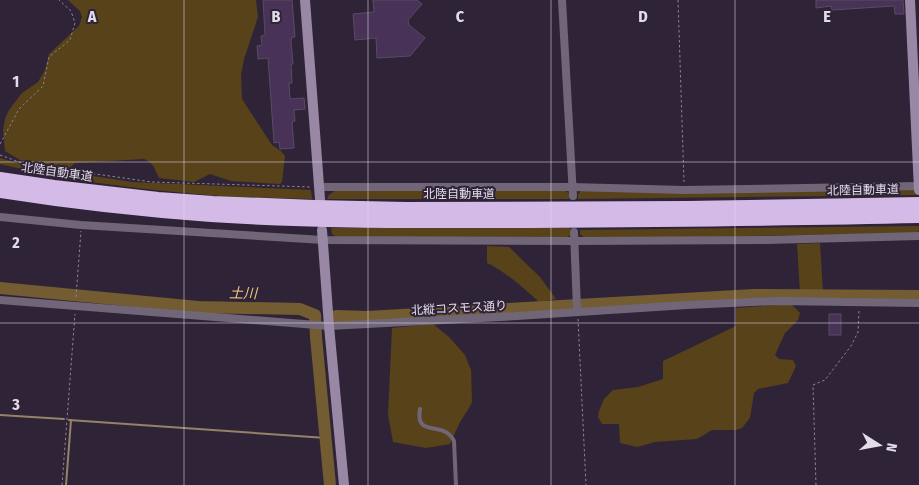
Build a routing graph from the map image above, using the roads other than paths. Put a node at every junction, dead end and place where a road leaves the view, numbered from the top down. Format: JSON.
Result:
{"nodes":[{"id":1,"x":305,"y":0,"type":"edge"},
{"id":2,"x":562,"y":0,"type":"edge"},
{"id":3,"x":910,"y":0,"type":"edge"},
{"id":4,"x":0,"y":172,"type":"edge"},
{"id":5,"x":0,"y":179,"type":"edge"},
{"id":6,"x":919,"y":186,"type":"edge"},
{"id":7,"x":319,"y":187,"type":"junction"},
{"id":8,"x":572,"y":187,"type":"junction"},
{"id":9,"x":919,"y":190,"type":"edge"},
{"id":10,"x":0,"y":191,"type":"edge"},
{"id":11,"x":573,"y":196,"type":"dead end"},
{"id":12,"x":320,"y":199,"type":"dead end"},
{"id":13,"x":0,"y":200,"type":"edge"},
{"id":14,"x":110,"y":200,"type":"junction"},
{"id":15,"x":919,"y":204,"type":"edge"},
{"id":16,"x":919,"y":216,"type":"edge"},
{"id":17,"x":0,"y":217,"type":"edge"},
{"id":18,"x":574,"y":232,"type":"dead end"},
{"id":19,"x":323,"y":235,"type":"junction"},
{"id":20,"x":919,"y":236,"type":"edge"},
{"id":21,"x":574,"y":241,"type":"junction"},
{"id":22,"x":0,"y":300,"type":"edge"},
{"id":23,"x":918,"y":302,"type":"edge"},
{"id":24,"x":577,"y":307,"type":"junction"},
{"id":25,"x":328,"y":326,"type":"junction"},
{"id":26,"x":420,"y":409,"type":"dead end"},
{"id":27,"x":344,"y":485,"type":"edge"},
{"id":28,"x":456,"y":485,"type":"edge"}],
"edges":[{"from":1,"to":7,"type":"street"},
{"from":2,"to":8,"type":"street"},
{"from":3,"to":6,"type":"street"},
{"from":4,"to":14,"type":"highway"},
{"from":5,"to":14,"type":"highway","name":"北陸自動車道"},
{"from":6,"to":8,"type":"street"},
{"from":6,"to":9,"type":"street"},
{"from":7,"to":8,"type":"street"},
{"from":7,"to":12,"type":"street"},
{"from":8,"to":11,"type":"street"},
{"from":10,"to":14,"type":"highway","name":"北陸自動車道"},
{"from":13,"to":14,"type":"highway"},
{"from":14,"to":15,"type":"highway","name":"北陸自動車道"},
{"from":14,"to":16,"type":"highway","name":"北陸自動車道"},
{"from":17,"to":19,"type":"street"},
{"from":18,"to":21,"type":"street"},
{"from":19,"to":21,"type":"street"},
{"from":19,"to":25,"type":"street"},
{"from":20,"to":21,"type":"street"},
{"from":21,"to":24,"type":"street"},
{"from":22,"to":25,"type":"street","name":"北縦コスモス通り"},
{"from":23,"to":24,"type":"street","name":"北縦コスモス通り"},
{"from":24,"to":25,"type":"street","name":"北縦コスモス通り"},
{"from":25,"to":27,"type":"street"},
{"from":26,"to":28,"type":"lane"}]}
